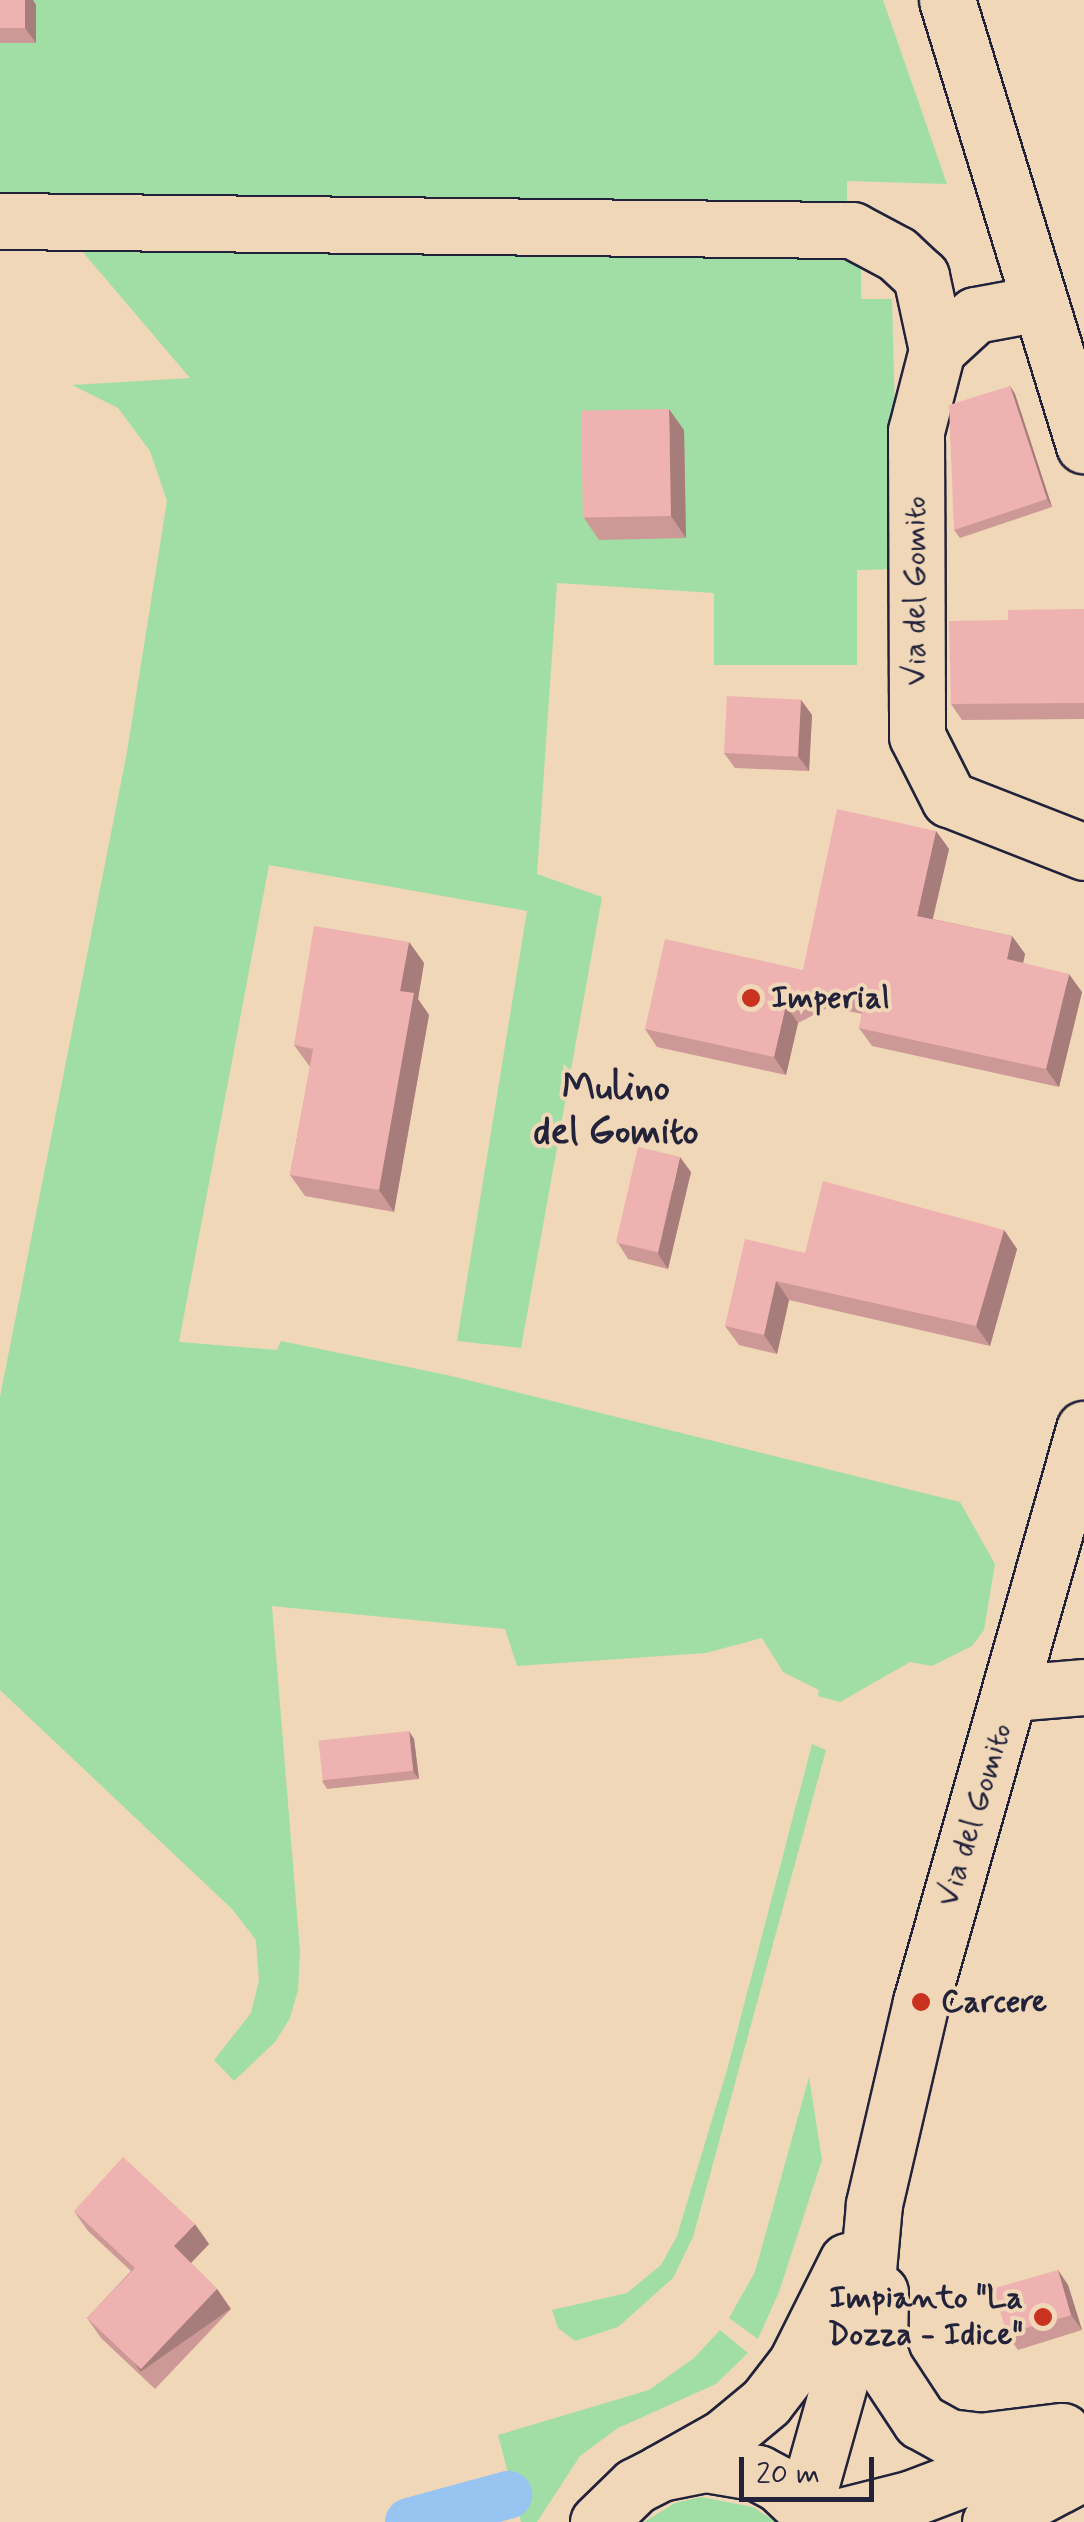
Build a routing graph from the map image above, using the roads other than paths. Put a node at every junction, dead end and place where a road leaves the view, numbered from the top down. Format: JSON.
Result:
{"nodes":[{"id":1,"x":947,"y":0,"type":"edge"},
{"id":2,"x":0,"y":220,"type":"edge"},
{"id":3,"x":1040,"y":302,"type":"junction"},
{"id":4,"x":937,"y":350,"type":"junction"},
{"id":5,"x":1084,"y":446,"type":"edge"},
{"id":6,"x":1084,"y":852,"type":"edge"},
{"id":7,"x":1084,"y":1429,"type":"edge"},
{"id":8,"x":1084,"y":1687,"type":"edge"},
{"id":9,"x":1012,"y":1693,"type":"junction"},
{"id":10,"x":874,"y":2204,"type":"junction"},
{"id":11,"x":1084,"y":2432,"type":"edge"},
{"id":12,"x":1084,"y":2444,"type":"edge"},
{"id":13,"x":660,"y":2472,"type":"junction"},
{"id":14,"x":1084,"y":2472,"type":"edge"},
{"id":15,"x":814,"y":2516,"type":"edge"},
{"id":16,"x":598,"y":2522,"type":"edge"},
{"id":17,"x":990,"y":2522,"type":"edge"}],
"edges":[{"from":1,"to":3,"type":"street"},
{"from":2,"to":4,"type":"street"},
{"from":3,"to":4,"type":"street"},
{"from":3,"to":5,"type":"street"},
{"from":4,"to":6,"type":"street","name":"Via del Gomito"},
{"from":7,"to":9,"type":"street","name":"Via del Gomito"},
{"from":8,"to":9,"type":"street"},
{"from":9,"to":10,"type":"street","name":"Via del Gomito"},
{"from":10,"to":11,"type":"street"},
{"from":10,"to":13,"type":"street","name":"Via del Gomito"},
{"from":10,"to":15,"type":"street","name":"Via del Gomito"},
{"from":12,"to":15,"type":"street"},
{"from":13,"to":15,"type":"street"},
{"from":13,"to":16,"type":"street","name":"Via del Gomito"},
{"from":14,"to":17,"type":"street"}]}
